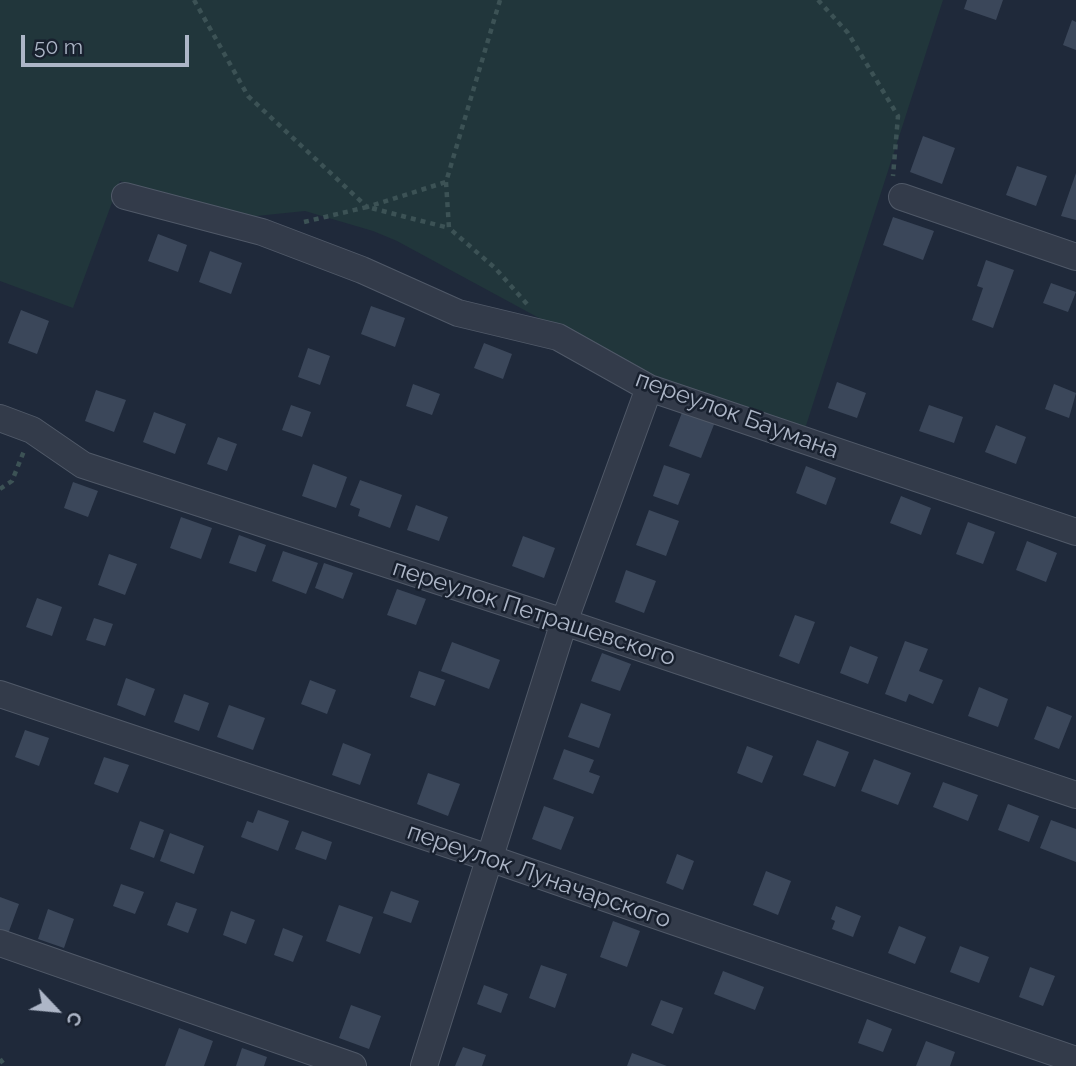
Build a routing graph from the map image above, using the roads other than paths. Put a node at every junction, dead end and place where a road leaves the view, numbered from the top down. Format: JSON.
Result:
{"nodes":[{"id":1,"x":124,"y":196,"type":"dead end"},
{"id":2,"x":902,"y":198,"type":"road end"},
{"id":3,"x":1076,"y":257,"type":"edge"},
{"id":4,"x":649,"y":388,"type":"junction"},
{"id":5,"x":0,"y":418,"type":"edge"},
{"id":6,"x":1076,"y":532,"type":"edge"},
{"id":7,"x":564,"y":622,"type":"junction"},
{"id":8,"x":0,"y":694,"type":"edge"},
{"id":9,"x":1076,"y":795,"type":"edge"},
{"id":10,"x":489,"y":858,"type":"junction"},
{"id":11,"x":0,"y":943,"type":"edge"},
{"id":12,"x":1076,"y":1060,"type":"edge"},
{"id":13,"x":353,"y":1066,"type":"edge"},
{"id":14,"x":424,"y":1066,"type":"edge"}],
"edges":[{"from":1,"to":4,"type":"street","name":"переулок Баумана"},
{"from":2,"to":3,"type":"street"},
{"from":4,"to":6,"type":"street","name":"переулок Баумана"},
{"from":4,"to":7,"type":"street"},
{"from":5,"to":7,"type":"street","name":"переулок Петрашевского"},
{"from":7,"to":9,"type":"street","name":"переулок Петрашевского"},
{"from":7,"to":10,"type":"street"},
{"from":8,"to":10,"type":"street","name":"переулок Луначарского"},
{"from":10,"to":12,"type":"street","name":"переулок Луначарского"},
{"from":10,"to":14,"type":"street"},
{"from":11,"to":13,"type":"street"}]}
